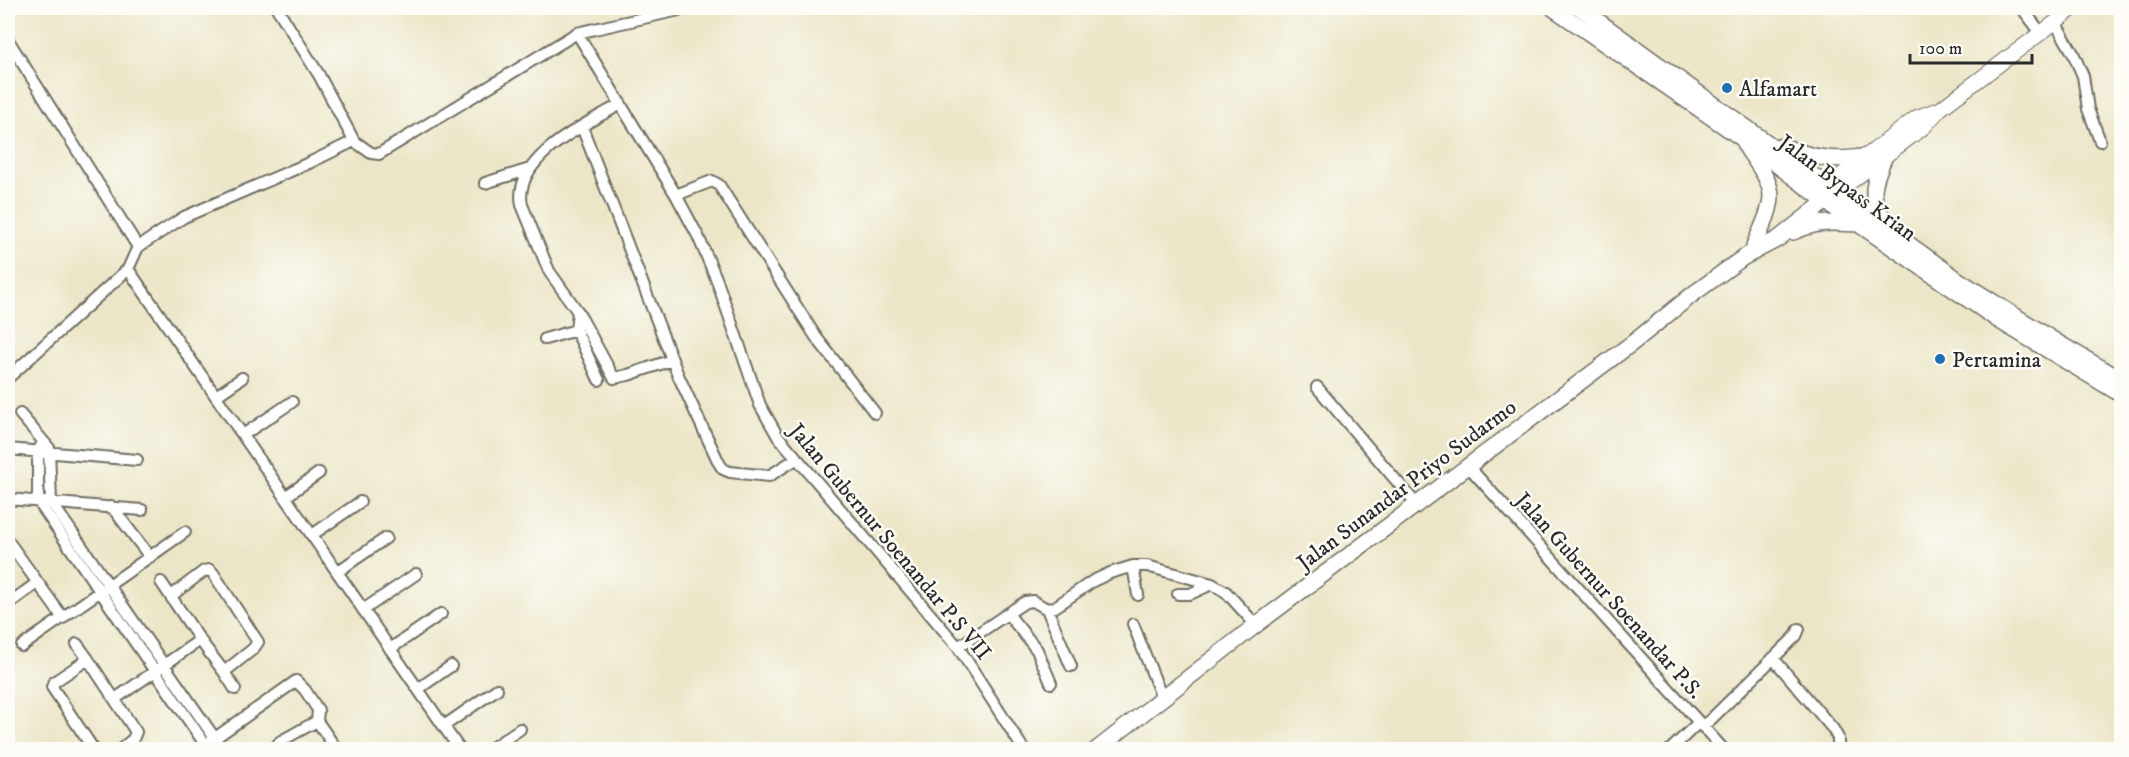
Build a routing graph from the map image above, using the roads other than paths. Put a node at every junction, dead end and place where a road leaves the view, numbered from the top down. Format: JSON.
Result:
{"nodes":[{"id":1,"x":277,"y":8,"type":"edge"},
{"id":2,"x":688,"y":8,"type":"edge"},
{"id":3,"x":1553,"y":8,"type":"edge"},
{"id":4,"x":1580,"y":8,"type":"edge"},
{"id":5,"x":2022,"y":8,"type":"edge"},
{"id":6,"x":2074,"y":8,"type":"edge"},
{"id":7,"x":2055,"y":22,"type":"junction"},
{"id":8,"x":577,"y":33,"type":"junction"},
{"id":9,"x":2041,"y":33,"type":"junction"},
{"id":10,"x":8,"y":40,"type":"edge"},
{"id":11,"x":621,"y":104,"type":"junction"},
{"id":12,"x":1940,"y":109,"type":"junction"},
{"id":13,"x":582,"y":127,"type":"junction"},
{"id":14,"x":1740,"y":137,"type":"junction"},
{"id":15,"x":354,"y":141,"type":"junction"},
{"id":16,"x":1768,"y":141,"type":"junction"},
{"id":17,"x":2100,"y":141,"type":"dead end"},
{"id":18,"x":1867,"y":156,"type":"junction"},
{"id":19,"x":1885,"y":156,"type":"junction"},
{"id":20,"x":523,"y":172,"type":"junction"},
{"id":21,"x":485,"y":183,"type":"dead end"},
{"id":22,"x":1826,"y":193,"type":"junction"},
{"id":23,"x":676,"y":195,"type":"junction"},
{"id":24,"x":1860,"y":224,"type":"junction"},
{"id":25,"x":1778,"y":239,"type":"junction"},
{"id":26,"x":1903,"y":241,"type":"junction"},
{"id":27,"x":138,"y":247,"type":"junction"},
{"id":28,"x":1749,"y":251,"type":"junction"},
{"id":29,"x":128,"y":269,"type":"junction"},
{"id":30,"x":578,"y":312,"type":"junction"},
{"id":31,"x":576,"y":330,"type":"junction"},
{"id":32,"x":545,"y":339,"type":"dead end"},
{"id":33,"x":672,"y":360,"type":"junction"},
{"id":34,"x":8,"y":378,"type":"edge"},
{"id":35,"x":242,"y":378,"type":"dead end"},
{"id":36,"x":599,"y":380,"type":"dead end"},
{"id":37,"x":2121,"y":380,"type":"edge"},
{"id":38,"x":1317,"y":387,"type":"dead end"},
{"id":39,"x":2121,"y":395,"type":"edge"},
{"id":40,"x":216,"y":396,"type":"junction"},
{"id":41,"x":292,"y":402,"type":"dead end"},
{"id":42,"x":875,"y":413,"type":"dead end"},
{"id":43,"x":20,"y":414,"type":"dead end"},
{"id":44,"x":243,"y":435,"type":"junction"},
{"id":45,"x":8,"y":449,"type":"edge"},
{"id":46,"x":43,"y":449,"type":"junction"},
{"id":47,"x":796,"y":459,"type":"junction"},
{"id":48,"x":137,"y":460,"type":"dead end"},
{"id":49,"x":1468,"y":466,"type":"junction"},
{"id":50,"x":319,"y":473,"type":"dead end"},
{"id":51,"x":285,"y":497,"type":"junction"},
{"id":52,"x":8,"y":499,"type":"edge"},
{"id":53,"x":38,"y":501,"type":"junction"},
{"id":54,"x":51,"y":502,"type":"junction"},
{"id":55,"x":360,"y":502,"type":"dead end"},
{"id":56,"x":1417,"y":505,"type":"junction"},
{"id":57,"x":112,"y":507,"type":"junction"},
{"id":58,"x":142,"y":510,"type":"dead end"},
{"id":59,"x":185,"y":532,"type":"dead end"},
{"id":60,"x":312,"y":535,"type":"junction"},
{"id":61,"x":386,"y":538,"type":"dead end"},
{"id":62,"x":8,"y":541,"type":"edge"},
{"id":63,"x":150,"y":557,"type":"junction"},
{"id":64,"x":1133,"y":566,"type":"junction"},
{"id":65,"x":337,"y":572,"type":"junction"},
{"id":66,"x":416,"y":574,"type":"dead end"},
{"id":67,"x":161,"y":582,"type":"dead end"},
{"id":68,"x":37,"y":583,"type":"junction"},
{"id":69,"x":1212,"y":584,"type":"junction"},
{"id":70,"x":105,"y":589,"type":"junction"},
{"id":71,"x":1178,"y":594,"type":"dead end"},
{"id":72,"x":1138,"y":595,"type":"dead end"},
{"id":73,"x":171,"y":596,"type":"junction"},
{"id":74,"x":8,"y":604,"type":"edge"},
{"id":75,"x":1047,"y":609,"type":"junction"},
{"id":76,"x":363,"y":610,"type":"junction"},
{"id":77,"x":441,"y":614,"type":"dead end"},
{"id":78,"x":1008,"y":614,"type":"junction"},
{"id":79,"x":63,"y":618,"type":"junction"},
{"id":80,"x":1133,"y":624,"type":"dead end"},
{"id":81,"x":1256,"y":625,"type":"junction"},
{"id":82,"x":1799,"y":629,"type":"dead end"},
{"id":83,"x":200,"y":640,"type":"junction"},
{"id":84,"x":77,"y":644,"type":"dead end"},
{"id":85,"x":22,"y":646,"type":"dead end"},
{"id":86,"x":958,"y":647,"type":"junction"},
{"id":87,"x":390,"y":649,"type":"junction"},
{"id":88,"x":1773,"y":658,"type":"junction"},
{"id":89,"x":88,"y":659,"type":"junction"},
{"id":90,"x":451,"y":666,"type":"dead end"},
{"id":91,"x":1071,"y":666,"type":"dead end"},
{"id":92,"x":159,"y":668,"type":"junction"},
{"id":93,"x":224,"y":672,"type":"junction"},
{"id":94,"x":1052,"y":683,"type":"dead end"},
{"id":95,"x":235,"y":689,"type":"dead end"},
{"id":96,"x":418,"y":689,"type":"junction"},
{"id":97,"x":497,"y":689,"type":"dead end"},
{"id":98,"x":1162,"y":698,"type":"junction"},
{"id":99,"x":115,"y":699,"type":"junction"},
{"id":100,"x":317,"y":721,"type":"junction"},
{"id":101,"x":1701,"y":725,"type":"junction"},
{"id":102,"x":444,"y":726,"type":"junction"},
{"id":103,"x":520,"y":729,"type":"dead end"},
{"id":104,"x":206,"y":745,"type":"edge"},
{"id":105,"x":94,"y":750,"type":"edge"},
{"id":106,"x":120,"y":750,"type":"edge"},
{"id":107,"x":223,"y":750,"type":"edge"},
{"id":108,"x":279,"y":750,"type":"edge"},
{"id":109,"x":337,"y":750,"type":"edge"},
{"id":110,"x":460,"y":750,"type":"edge"},
{"id":111,"x":489,"y":750,"type":"edge"},
{"id":112,"x":1024,"y":750,"type":"edge"},
{"id":113,"x":1096,"y":750,"type":"edge"},
{"id":114,"x":1670,"y":750,"type":"edge"},
{"id":115,"x":1724,"y":750,"type":"edge"},
{"id":116,"x":1838,"y":750,"type":"edge"}],
"edges":[{"from":1,"to":15,"type":"street"},
{"from":2,"to":8,"type":"street"},
{"from":3,"to":14,"type":"highway","name":"Jalan Bypass Krian"},
{"from":4,"to":16,"type":"highway","name":"Jalan Bypass Krian"},
{"from":5,"to":9,"type":"street"},
{"from":6,"to":7,"type":"main road","name":"Jalan Sunandar Priyo Sudarmo"},
{"from":7,"to":9,"type":"main road","name":"Jalan Sunandar Priyo Sudarmo"},
{"from":7,"to":17,"type":"street"},
{"from":8,"to":11,"type":"street","name":"Jalan Gubernur Soenandar P.S VII"},
{"from":8,"to":15,"type":"street"},
{"from":9,"to":12,"type":"main road","name":"Jalan Sunandar Priyo Sudarmo"},
{"from":10,"to":27,"type":"street"},
{"from":11,"to":13,"type":"street"},
{"from":11,"to":23,"type":"street","name":"Jalan Gubernur Soenandar P.S VII"},
{"from":12,"to":18,"type":"main road","name":"Jalan Sunandar Priyo Sudarmo"},
{"from":12,"to":19,"type":"main road","name":"Jalan Sunandar Priyo Sudarmo"},
{"from":13,"to":20,"type":"street"},
{"from":13,"to":33,"type":"street"},
{"from":14,"to":22,"type":"highway","name":"Jalan Bypass Krian"},
{"from":14,"to":28,"type":"highway"},
{"from":15,"to":27,"type":"street"},
{"from":16,"to":18,"type":"highway"},
{"from":16,"to":22,"type":"highway","name":"Jalan Bypass Krian"},
{"from":18,"to":22,"type":"main road","name":"Jalan Sunandar Priyo Sudarmo"},
{"from":19,"to":22,"type":"main road","name":"Jalan Sunandar Priyo Sudarmo"},
{"from":19,"to":26,"type":"highway"},
{"from":20,"to":21,"type":"street"},
{"from":20,"to":30,"type":"street"},
{"from":22,"to":24,"type":"highway","name":"Jalan Bypass Krian"},
{"from":22,"to":25,"type":"highway","name":"Jalan Sunandar Priyo Sudarmo"},
{"from":22,"to":26,"type":"highway","name":"Jalan Bypass Krian"},
{"from":22,"to":28,"type":"highway","name":"Jalan Sunandar Priyo Sudarmo"},
{"from":23,"to":42,"type":"street"},
{"from":23,"to":47,"type":"street","name":"Jalan Gubernur Soenandar P.S VII"},
{"from":24,"to":25,"type":"highway"},
{"from":24,"to":39,"type":"highway","name":"Jalan Bypass Krian"},
{"from":25,"to":28,"type":"highway","name":"Jalan Sunandar Priyo Sudarmo"},
{"from":26,"to":37,"type":"highway","name":"Jalan Bypass Krian"},
{"from":27,"to":29,"type":"street"},
{"from":28,"to":49,"type":"highway","name":"Jalan Sunandar Priyo Sudarmo"},
{"from":29,"to":34,"type":"street"},
{"from":29,"to":40,"type":"street"},
{"from":30,"to":31,"type":"street"},
{"from":30,"to":33,"type":"street"},
{"from":31,"to":32,"type":"street"},
{"from":31,"to":36,"type":"street"},
{"from":33,"to":47,"type":"street"},
{"from":35,"to":40,"type":"street"},
{"from":38,"to":56,"type":"street"},
{"from":40,"to":44,"type":"street"},
{"from":41,"to":44,"type":"street"},
{"from":43,"to":46,"type":"street"},
{"from":44,"to":51,"type":"street"},
{"from":45,"to":46,"type":"street"},
{"from":46,"to":48,"type":"street"},
{"from":46,"to":53,"type":"street"},
{"from":46,"to":54,"type":"street"},
{"from":47,"to":86,"type":"street","name":"Jalan Gubernur Soenandar P.S VII"},
{"from":49,"to":56,"type":"highway","name":"Jalan Sunandar Priyo Sudarmo"},
{"from":49,"to":101,"type":"street","name":"Jalan Gubernur Soenandar P.S."},
{"from":50,"to":51,"type":"street"},
{"from":51,"to":60,"type":"street"},
{"from":52,"to":53,"type":"street"},
{"from":53,"to":54,"type":"street"},
{"from":53,"to":70,"type":"street"},
{"from":54,"to":57,"type":"street"},
{"from":54,"to":70,"type":"street"},
{"from":55,"to":60,"type":"street"},
{"from":56,"to":81,"type":"highway","name":"Jalan Sunandar Priyo Sudarmo"},
{"from":57,"to":58,"type":"street"},
{"from":57,"to":63,"type":"street"},
{"from":59,"to":63,"type":"street"},
{"from":60,"to":65,"type":"street"},
{"from":61,"to":65,"type":"street"},
{"from":62,"to":68,"type":"street"},
{"from":63,"to":70,"type":"street"},
{"from":64,"to":69,"type":"street"},
{"from":64,"to":72,"type":"street"},
{"from":64,"to":75,"type":"street"},
{"from":65,"to":76,"type":"street"},
{"from":66,"to":76,"type":"street"},
{"from":67,"to":73,"type":"street"},
{"from":68,"to":74,"type":"street"},
{"from":68,"to":79,"type":"street"},
{"from":69,"to":71,"type":"street"},
{"from":69,"to":81,"type":"street"},
{"from":70,"to":79,"type":"street"},
{"from":70,"to":92,"type":"street"},
{"from":73,"to":83,"type":"street"},
{"from":73,"to":93,"type":"street"},
{"from":75,"to":78,"type":"street"},
{"from":75,"to":91,"type":"street"},
{"from":76,"to":87,"type":"street"},
{"from":77,"to":87,"type":"street"},
{"from":78,"to":86,"type":"street"},
{"from":78,"to":94,"type":"street"},
{"from":79,"to":85,"type":"street"},
{"from":80,"to":98,"type":"street"},
{"from":81,"to":98,"type":"highway","name":"Jalan Sunandar Priyo Sudarmo"},
{"from":82,"to":88,"type":"street"},
{"from":83,"to":92,"type":"street"},
{"from":83,"to":93,"type":"street"},
{"from":84,"to":89,"type":"street"},
{"from":86,"to":112,"type":"street","name":"Jalan Gubernur Soenandar P.S VII"},
{"from":87,"to":96,"type":"street"},
{"from":88,"to":101,"type":"street"},
{"from":88,"to":116,"type":"street"},
{"from":89,"to":99,"type":"street"},
{"from":89,"to":105,"type":"street"},
{"from":90,"to":96,"type":"street"},
{"from":92,"to":99,"type":"street"},
{"from":92,"to":104,"type":"street"},
{"from":93,"to":95,"type":"street"},
{"from":96,"to":102,"type":"street"},
{"from":97,"to":102,"type":"street"},
{"from":98,"to":113,"type":"highway","name":"Jalan Sunandar Priyo Sudarmo"},
{"from":99,"to":106,"type":"street"},
{"from":100,"to":104,"type":"street"},
{"from":100,"to":108,"type":"street"},
{"from":100,"to":109,"type":"street"},
{"from":101,"to":114,"type":"street"},
{"from":101,"to":115,"type":"street","name":"Jalan Gubernur Soenandar P.S."},
{"from":102,"to":110,"type":"street"},
{"from":103,"to":111,"type":"street"},
{"from":104,"to":107,"type":"street"}]}
